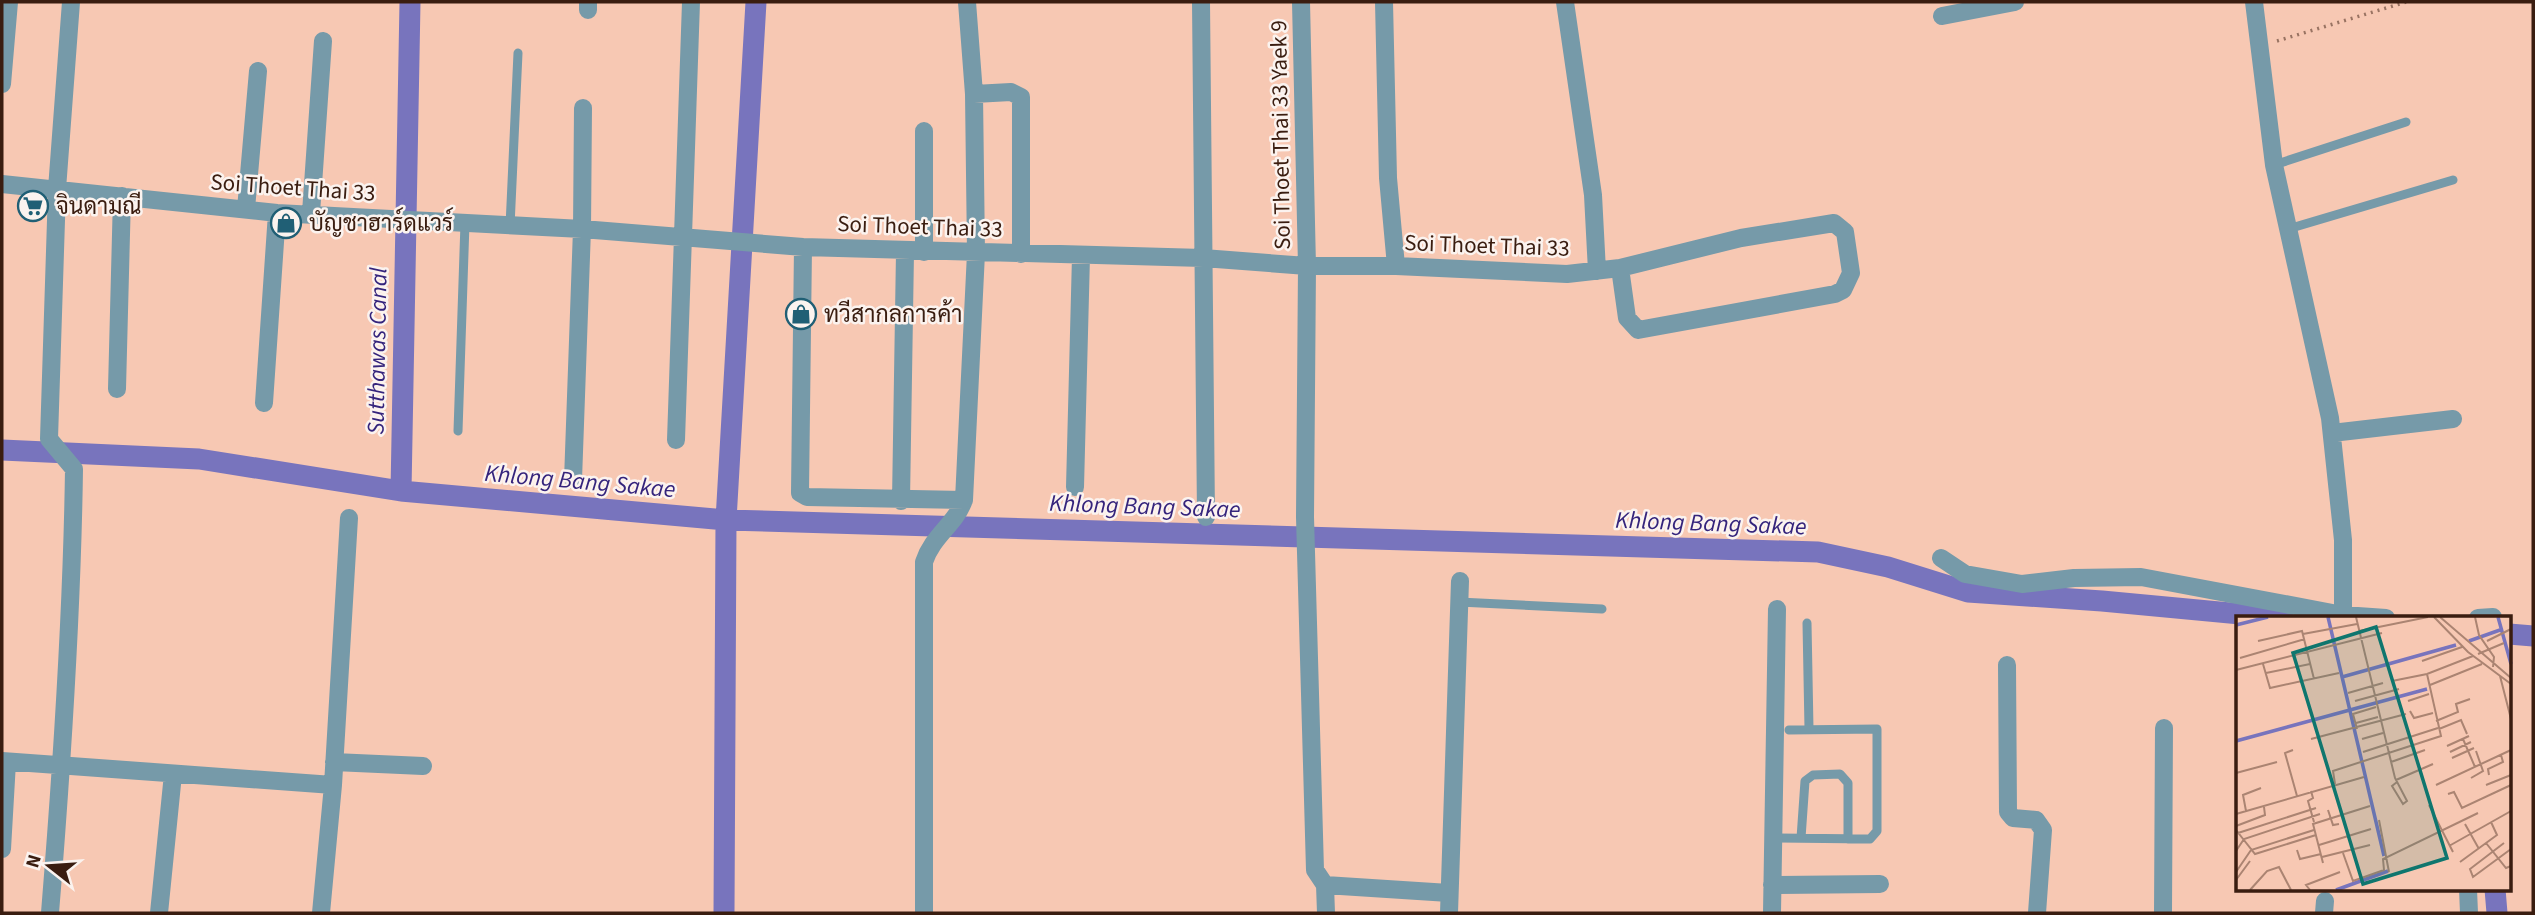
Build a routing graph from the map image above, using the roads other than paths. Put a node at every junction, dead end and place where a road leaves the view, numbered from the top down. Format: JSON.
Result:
{"nodes":[{"id":1,"x":9,"y":2,"type":"edge"},
{"id":2,"x":72,"y":2,"type":"edge"},
{"id":3,"x":691,"y":2,"type":"edge"},
{"id":4,"x":967,"y":2,"type":"edge"},
{"id":5,"x":1201,"y":2,"type":"edge"},
{"id":6,"x":1301,"y":2,"type":"edge"},
{"id":7,"x":1384,"y":2,"type":"edge"},
{"id":8,"x":1565,"y":2,"type":"edge"},
{"id":9,"x":2015,"y":2,"type":"edge"},
{"id":10,"x":2254,"y":2,"type":"edge"},
{"id":11,"x":1942,"y":16,"type":"dead end"},
{"id":12,"x":323,"y":41,"type":"dead end"},
{"id":13,"x":518,"y":53,"type":"dead end"},
{"id":14,"x":258,"y":71,"type":"dead end"},
{"id":15,"x":2,"y":84,"type":"edge"},
{"id":16,"x":974,"y":94,"type":"junction"},
{"id":17,"x":583,"y":108,"type":"dead end"},
{"id":18,"x":2406,"y":122,"type":"dead end"},
{"id":19,"x":924,"y":131,"type":"dead end"},
{"id":20,"x":2274,"y":165,"type":"junction"},
{"id":21,"x":2453,"y":180,"type":"dead end"},
{"id":22,"x":2,"y":184,"type":"edge"},
{"id":23,"x":57,"y":189,"type":"junction"},
{"id":24,"x":122,"y":196,"type":"junction"},
{"id":25,"x":246,"y":209,"type":"junction"},
{"id":26,"x":277,"y":213,"type":"junction"},
{"id":27,"x":311,"y":213,"type":"junction"},
{"id":28,"x":465,"y":223,"type":"junction"},
{"id":29,"x":510,"y":226,"type":"junction"},
{"id":30,"x":582,"y":229,"type":"junction"},
{"id":31,"x":2287,"y":230,"type":"junction"},
{"id":32,"x":685,"y":239,"type":"junction"},
{"id":33,"x":803,"y":247,"type":"junction"},
{"id":34,"x":915,"y":252,"type":"junction"},
{"id":35,"x":976,"y":253,"type":"junction"},
{"id":36,"x":1021,"y":254,"type":"junction"},
{"id":37,"x":1081,"y":256,"type":"junction"},
{"id":38,"x":1203,"y":258,"type":"junction"},
{"id":39,"x":1307,"y":266,"type":"junction"},
{"id":40,"x":1396,"y":266,"type":"junction"},
{"id":41,"x":1620,"y":268,"type":"junction"},
{"id":42,"x":1597,"y":271,"type":"junction"},
{"id":43,"x":117,"y":389,"type":"dead end"},
{"id":44,"x":264,"y":403,"type":"dead end"},
{"id":45,"x":2453,"y":419,"type":"dead end"},
{"id":46,"x":458,"y":431,"type":"dead end"},
{"id":47,"x":2332,"y":433,"type":"junction"},
{"id":48,"x":676,"y":440,"type":"dead end"},
{"id":49,"x":573,"y":480,"type":"dead end"},
{"id":50,"x":1075,"y":488,"type":"dead end"},
{"id":51,"x":901,"y":501,"type":"junction"},
{"id":52,"x":962,"y":506,"type":"junction"},
{"id":53,"x":1206,"y":517,"type":"dead end"},
{"id":54,"x":349,"y":518,"type":"dead end"},
{"id":55,"x":1941,"y":558,"type":"dead end"},
{"id":56,"x":1461,"y":581,"type":"dead end"},
{"id":57,"x":1459,"y":602,"type":"junction"},
{"id":58,"x":1777,"y":609,"type":"dead end"},
{"id":59,"x":1602,"y":610,"type":"dead end"},
{"id":60,"x":2343,"y":616,"type":"edge"},
{"id":61,"x":1807,"y":623,"type":"dead end"},
{"id":62,"x":2007,"y":665,"type":"dead end"},
{"id":63,"x":2164,"y":728,"type":"dead end"},
{"id":64,"x":1809,"y":729,"type":"junction"},
{"id":65,"x":1789,"y":730,"type":"dead end"},
{"id":66,"x":4,"y":762,"type":"edge"},
{"id":67,"x":334,"y":762,"type":"junction"},
{"id":68,"x":62,"y":766,"type":"junction"},
{"id":69,"x":423,"y":766,"type":"dead end"},
{"id":70,"x":173,"y":774,"type":"junction"},
{"id":71,"x":333,"y":785,"type":"junction"},
{"id":72,"x":1773,"y":838,"type":"junction"},
{"id":73,"x":1801,"y":838,"type":"junction"},
{"id":74,"x":1848,"y":839,"type":"junction"},
{"id":75,"x":2,"y":849,"type":"edge"},
{"id":76,"x":1880,"y":884,"type":"dead end"},
{"id":77,"x":1325,"y":885,"type":"junction"},
{"id":78,"x":1772,"y":885,"type":"junction"},
{"id":79,"x":2468,"y":890,"type":"edge"},
{"id":80,"x":1449,"y":893,"type":"junction"},
{"id":81,"x":50,"y":913,"type":"edge"},
{"id":82,"x":159,"y":913,"type":"edge"},
{"id":83,"x":321,"y":913,"type":"edge"},
{"id":84,"x":924,"y":913,"type":"edge"},
{"id":85,"x":1326,"y":913,"type":"edge"},
{"id":86,"x":1449,"y":913,"type":"edge"},
{"id":87,"x":1772,"y":913,"type":"edge"},
{"id":88,"x":2037,"y":913,"type":"edge"},
{"id":89,"x":2163,"y":913,"type":"edge"},
{"id":90,"x":2469,"y":913,"type":"edge"}],
"edges":[{"from":1,"to":15,"type":"street"},
{"from":2,"to":23,"type":"street"},
{"from":3,"to":32,"type":"street"},
{"from":4,"to":16,"type":"street"},
{"from":5,"to":38,"type":"street"},
{"from":6,"to":39,"type":"street","name":"Soi Thoet Thai 33 Yaek 9"},
{"from":7,"to":40,"type":"street"},
{"from":8,"to":42,"type":"street"},
{"from":9,"to":11,"type":"street"},
{"from":10,"to":20,"type":"street"},
{"from":12,"to":27,"type":"street"},
{"from":13,"to":29,"type":"lane"},
{"from":14,"to":25,"type":"street"},
{"from":16,"to":35,"type":"street"},
{"from":16,"to":36,"type":"street"},
{"from":17,"to":30,"type":"street"},
{"from":18,"to":20,"type":"lane"},
{"from":19,"to":34,"type":"street"},
{"from":20,"to":31,"type":"street"},
{"from":21,"to":31,"type":"lane"},
{"from":22,"to":23,"type":"street","name":"Soi Thoet Thai 33"},
{"from":23,"to":24,"type":"street","name":"Soi Thoet Thai 33"},
{"from":23,"to":68,"type":"street"},
{"from":24,"to":25,"type":"street","name":"Soi Thoet Thai 33"},
{"from":24,"to":43,"type":"street"},
{"from":25,"to":26,"type":"street","name":"Soi Thoet Thai 33"},
{"from":26,"to":27,"type":"street","name":"Soi Thoet Thai 33"},
{"from":26,"to":44,"type":"street"},
{"from":27,"to":28,"type":"street","name":"Soi Thoet Thai 33"},
{"from":28,"to":29,"type":"street","name":"Soi Thoet Thai 33"},
{"from":28,"to":46,"type":"lane"},
{"from":29,"to":30,"type":"street","name":"Soi Thoet Thai 33"},
{"from":30,"to":32,"type":"street","name":"Soi Thoet Thai 33"},
{"from":30,"to":49,"type":"street"},
{"from":31,"to":47,"type":"street"},
{"from":32,"to":33,"type":"street","name":"Soi Thoet Thai 33"},
{"from":32,"to":48,"type":"street"},
{"from":33,"to":34,"type":"street","name":"Soi Thoet Thai 33"},
{"from":33,"to":51,"type":"street"},
{"from":34,"to":35,"type":"street","name":"Soi Thoet Thai 33"},
{"from":34,"to":51,"type":"street"},
{"from":35,"to":36,"type":"street","name":"Soi Thoet Thai 33"},
{"from":35,"to":52,"type":"street"},
{"from":36,"to":37,"type":"street","name":"Soi Thoet Thai 33"},
{"from":37,"to":38,"type":"street","name":"Soi Thoet Thai 33"},
{"from":37,"to":50,"type":"street"},
{"from":38,"to":39,"type":"street","name":"Soi Thoet Thai 33"},
{"from":38,"to":53,"type":"street"},
{"from":39,"to":40,"type":"street","name":"Soi Thoet Thai 33"},
{"from":39,"to":77,"type":"street","name":"Soi Thoet Thai 33 Yaek 9"},
{"from":40,"to":42,"type":"street","name":"Soi Thoet Thai 33"},
{"from":41,"to":41,"type":"street","name":"Soi Thoet Thai 33"},
{"from":41,"to":42,"type":"street","name":"Soi Thoet Thai 33"},
{"from":45,"to":47,"type":"street"},
{"from":47,"to":60,"type":"street"},
{"from":51,"to":52,"type":"street"},
{"from":52,"to":84,"type":"street"},
{"from":54,"to":67,"type":"street"},
{"from":55,"to":60,"type":"street"},
{"from":56,"to":57,"type":"street"},
{"from":57,"to":59,"type":"lane"},
{"from":57,"to":80,"type":"street"},
{"from":58,"to":72,"type":"street"},
{"from":61,"to":64,"type":"lane"},
{"from":62,"to":88,"type":"street"},
{"from":63,"to":89,"type":"street"},
{"from":64,"to":65,"type":"lane"},
{"from":64,"to":74,"type":"lane"},
{"from":66,"to":68,"type":"street"},
{"from":66,"to":75,"type":"street"},
{"from":67,"to":69,"type":"street"},
{"from":67,"to":71,"type":"street"},
{"from":68,"to":70,"type":"street"},
{"from":68,"to":81,"type":"street"},
{"from":70,"to":71,"type":"street"},
{"from":70,"to":82,"type":"street"},
{"from":71,"to":83,"type":"street"},
{"from":72,"to":73,"type":"lane"},
{"from":72,"to":78,"type":"street"},
{"from":73,"to":74,"type":"lane"},
{"from":73,"to":74,"type":"lane"},
{"from":76,"to":78,"type":"street"},
{"from":77,"to":80,"type":"street"},
{"from":77,"to":85,"type":"street","name":"Soi Thoet Thai 33 Yaek 9"},
{"from":78,"to":87,"type":"street"},
{"from":79,"to":90,"type":"street"},
{"from":80,"to":86,"type":"street"}]}
